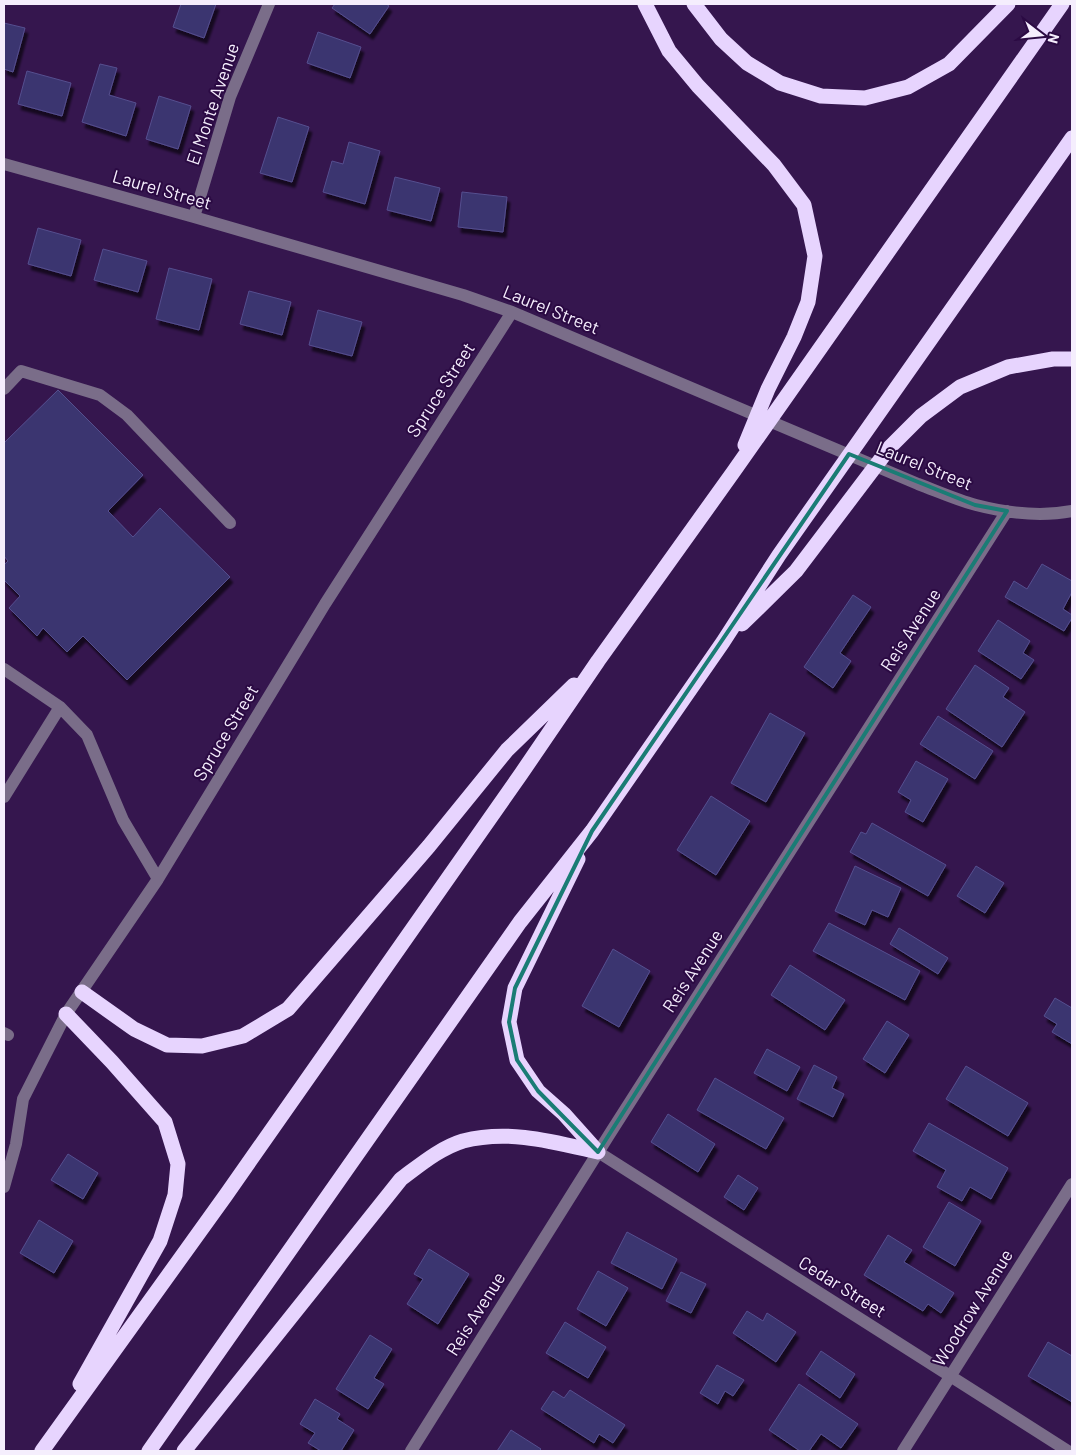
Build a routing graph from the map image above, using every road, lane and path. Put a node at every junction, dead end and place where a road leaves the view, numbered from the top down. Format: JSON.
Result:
{"nodes":[{"id":1,"x":269,"y":4,"type":"edge"},
{"id":2,"x":645,"y":4,"type":"edge"},
{"id":3,"x":694,"y":4,"type":"edge"},
{"id":4,"x":1008,"y":4,"type":"edge"},
{"id":5,"x":1062,"y":4,"type":"edge"},
{"id":6,"x":1072,"y":138,"type":"edge"},
{"id":7,"x":4,"y":164,"type":"edge"},
{"id":8,"x":194,"y":217,"type":"junction"},
{"id":9,"x":512,"y":312,"type":"junction"},
{"id":10,"x":1072,"y":359,"type":"edge"},
{"id":11,"x":4,"y":388,"type":"edge"},
{"id":12,"x":734,"y":471,"type":"junction"},
{"id":13,"x":1007,"y":511,"type":"junction"},
{"id":14,"x":1072,"y":511,"type":"edge"},
{"id":15,"x":230,"y":524,"type":"dead end"},
{"id":16,"x":723,"y":642,"type":"junction"},
{"id":17,"x":598,"y":661,"type":"junction"},
{"id":18,"x":4,"y":669,"type":"edge"},
{"id":19,"x":60,"y":707,"type":"junction"},
{"id":20,"x":4,"y":797,"type":"edge"},
{"id":21,"x":592,"y":830,"type":"junction"},
{"id":22,"x":158,"y":879,"type":"junction"},
{"id":23,"x":82,"y":992,"type":"junction"},
{"id":24,"x":66,"y":1014,"type":"junction"},
{"id":25,"x":598,"y":1152,"type":"junction"},
{"id":26,"x":1072,"y":1184,"type":"edge"},
{"id":27,"x":4,"y":1188,"type":"edge"},
{"id":28,"x":950,"y":1376,"type":"junction"},
{"id":29,"x":53,"y":1435,"type":"junction"},
{"id":30,"x":42,"y":1451,"type":"edge"},
{"id":31,"x":149,"y":1451,"type":"edge"},
{"id":32,"x":184,"y":1451,"type":"edge"},
{"id":33,"x":411,"y":1451,"type":"edge"},
{"id":34,"x":903,"y":1451,"type":"edge"},
{"id":35,"x":1068,"y":1451,"type":"edge"}],
"edges":[{"from":1,"to":8,"type":"street","name":"El Monte Avenue"},
{"from":2,"to":12,"type":"highway"},
{"from":3,"to":4,"type":"highway"},
{"from":5,"to":12,"type":"highway"},
{"from":6,"to":16,"type":"highway"},
{"from":7,"to":8,"type":"street","name":"Laurel Street"},
{"from":8,"to":9,"type":"street","name":"Laurel Street"},
{"from":9,"to":13,"type":"street","name":"Laurel Street"},
{"from":9,"to":22,"type":"street","name":"Spruce Street"},
{"from":10,"to":16,"type":"highway"},
{"from":11,"to":15,"type":"street"},
{"from":12,"to":17,"type":"highway"},
{"from":13,"to":14,"type":"street","name":"Laurel Street"},
{"from":13,"to":25,"type":"street","name":"Reis Avenue"},
{"from":16,"to":21,"type":"highway"},
{"from":17,"to":23,"type":"highway"},
{"from":17,"to":29,"type":"highway"},
{"from":18,"to":19,"type":"street"},
{"from":19,"to":20,"type":"street"},
{"from":19,"to":22,"type":"street"},
{"from":21,"to":25,"type":"highway"},
{"from":21,"to":31,"type":"highway"},
{"from":22,"to":23,"type":"street","name":"Spruce Street"},
{"from":23,"to":24,"type":"street","name":"Spruce Street"},
{"from":24,"to":27,"type":"street","name":"Spruce Street"},
{"from":24,"to":29,"type":"highway"},
{"from":25,"to":28,"type":"street","name":"Cedar Street"},
{"from":25,"to":32,"type":"highway"},
{"from":25,"to":33,"type":"street","name":"Reis Avenue"},
{"from":26,"to":28,"type":"street","name":"Woodrow Avenue"},
{"from":28,"to":34,"type":"street","name":"Woodrow Avenue"},
{"from":28,"to":35,"type":"street","name":"Cedar Street"},
{"from":29,"to":30,"type":"highway"}]}
